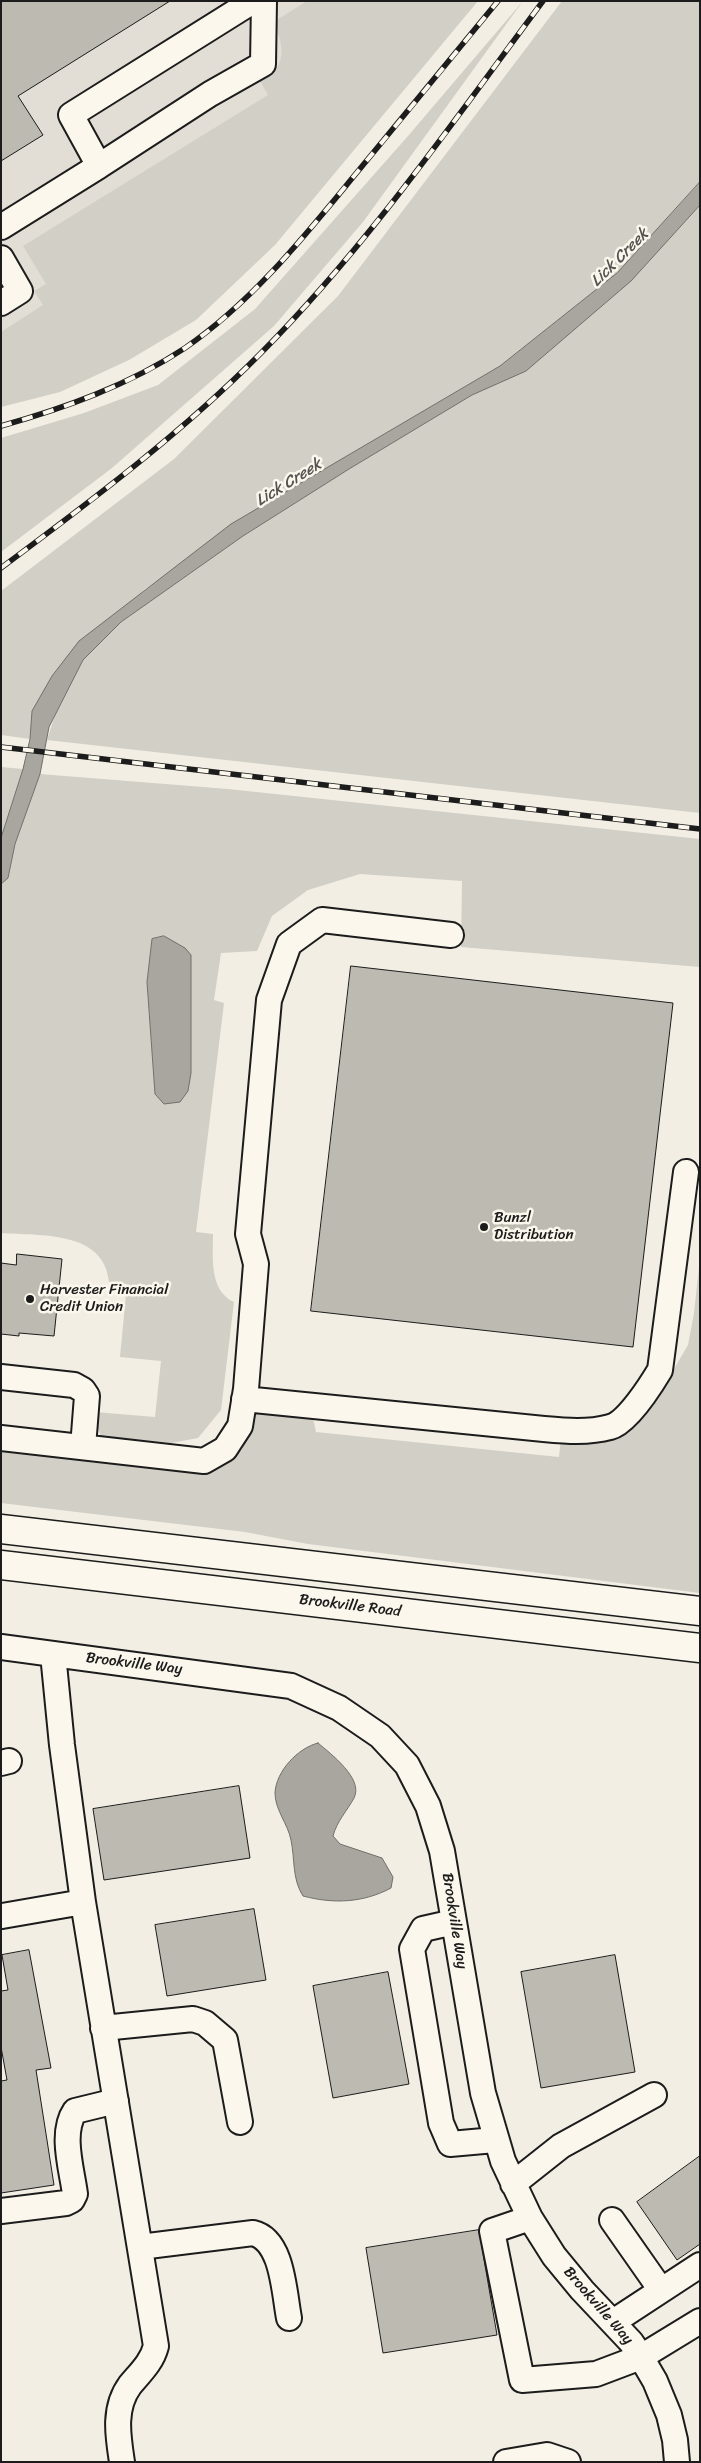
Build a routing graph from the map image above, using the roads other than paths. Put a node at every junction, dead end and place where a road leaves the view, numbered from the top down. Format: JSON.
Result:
{"nodes":[{"id":1,"x":253,"y":1,"type":"edge"},
{"id":2,"x":264,"y":1,"type":"edge"},
{"id":3,"x":99,"y":166,"type":"junction"},
{"id":4,"x":1,"y":227,"type":"edge"},
{"id":5,"x":1,"y":258,"type":"edge"},
{"id":6,"x":1,"y":303,"type":"edge"},
{"id":7,"x":452,"y":935,"type":"dead end"},
{"id":8,"x":686,"y":1172,"type":"dead end"},
{"id":9,"x":1,"y":1377,"type":"edge"},
{"id":10,"x":244,"y":1399,"type":"junction"},
{"id":11,"x":1,"y":1438,"type":"edge"},
{"id":12,"x":84,"y":1447,"type":"junction"},
{"id":13,"x":1,"y":1529,"type":"edge"},
{"id":14,"x":1,"y":1565,"type":"edge"},
{"id":15,"x":700,"y":1611,"type":"edge"},
{"id":16,"x":1,"y":1647,"type":"edge"},
{"id":17,"x":700,"y":1648,"type":"edge"},
{"id":18,"x":53,"y":1654,"type":"junction"},
{"id":19,"x":83,"y":1902,"type":"junction"},
{"id":20,"x":2,"y":1916,"type":"edge"},
{"id":21,"x":454,"y":1922,"type":"junction"},
{"id":22,"x":103,"y":2028,"type":"junction"},
{"id":23,"x":654,"y":2095,"type":"dead end"},
{"id":24,"x":116,"y":2101,"type":"junction"},
{"id":25,"x":240,"y":2122,"type":"dead end"},
{"id":26,"x":495,"y":2140,"type":"junction"},
{"id":27,"x":513,"y":2184,"type":"junction"},
{"id":28,"x":1,"y":2211,"type":"edge"},
{"id":29,"x":530,"y":2218,"type":"junction"},
{"id":30,"x":612,"y":2220,"type":"dead end"},
{"id":31,"x":140,"y":2247,"type":"junction"},
{"id":32,"x":700,"y":2265,"type":"edge"},
{"id":33,"x":661,"y":2290,"type":"junction"},
{"id":34,"x":289,"y":2318,"type":"dead end"},
{"id":35,"x":700,"y":2321,"type":"edge"},
{"id":36,"x":613,"y":2322,"type":"junction"},
{"id":37,"x":641,"y":2357,"type":"junction"},
{"id":38,"x":122,"y":2462,"type":"edge"},
{"id":39,"x":506,"y":2462,"type":"edge"},
{"id":40,"x":568,"y":2462,"type":"edge"},
{"id":41,"x":677,"y":2462,"type":"edge"}],
"edges":[{"from":1,"to":3,"type":"street"},
{"from":2,"to":3,"type":"street"},
{"from":3,"to":4,"type":"street"},
{"from":5,"to":6,"type":"street"},
{"from":7,"to":10,"type":"street"},
{"from":8,"to":10,"type":"street"},
{"from":9,"to":12,"type":"street"},
{"from":10,"to":12,"type":"street"},
{"from":11,"to":12,"type":"street"},
{"from":13,"to":15,"type":"main road"},
{"from":14,"to":17,"type":"main road","name":"Brookville Road"},
{"from":16,"to":18,"type":"street","name":"Brookville Way"},
{"from":18,"to":19,"type":"street"},
{"from":18,"to":21,"type":"street","name":"Brookville Way"},
{"from":19,"to":20,"type":"street"},
{"from":19,"to":22,"type":"street"},
{"from":21,"to":26,"type":"street","name":"Brookville Way"},
{"from":21,"to":26,"type":"street"},
{"from":22,"to":24,"type":"street"},
{"from":22,"to":25,"type":"street"},
{"from":23,"to":27,"type":"street"},
{"from":24,"to":28,"type":"street"},
{"from":24,"to":31,"type":"street"},
{"from":26,"to":27,"type":"street","name":"Brookville Way"},
{"from":27,"to":29,"type":"street","name":"Brookville Way"},
{"from":29,"to":36,"type":"street","name":"Brookville Way"},
{"from":29,"to":37,"type":"street"},
{"from":30,"to":33,"type":"street"},
{"from":31,"to":34,"type":"street"},
{"from":31,"to":38,"type":"street"},
{"from":32,"to":33,"type":"street"},
{"from":33,"to":36,"type":"street"},
{"from":35,"to":37,"type":"street"},
{"from":36,"to":37,"type":"street","name":"Brookville Way"},
{"from":37,"to":41,"type":"street","name":"Brookville Way"},
{"from":39,"to":40,"type":"street"}]}
